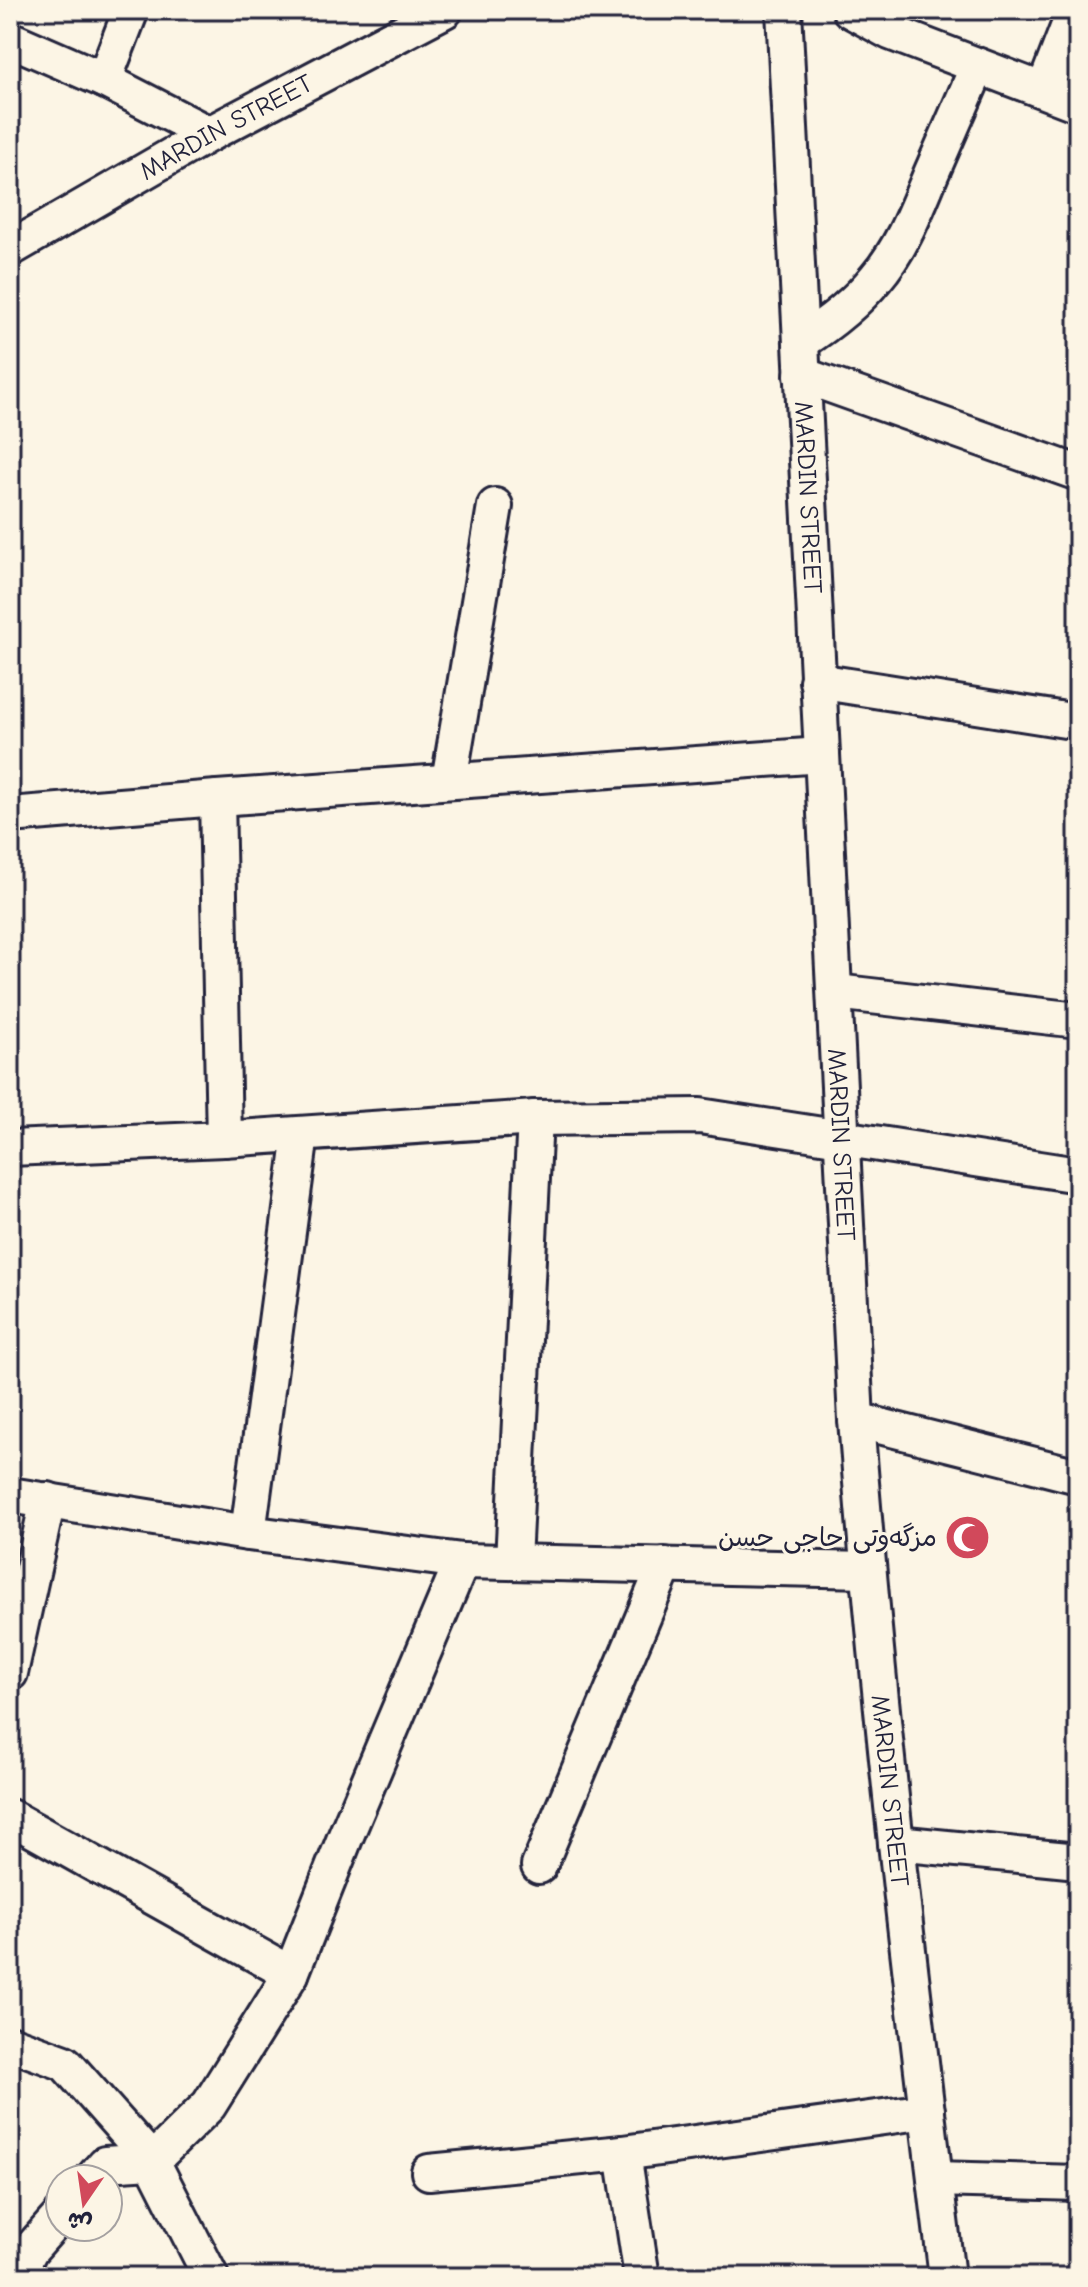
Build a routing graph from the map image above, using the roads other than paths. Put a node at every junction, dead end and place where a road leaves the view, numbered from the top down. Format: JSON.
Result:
{"nodes":[{"id":1,"x":131,"y":10,"type":"edge"},
{"id":2,"x":445,"y":10,"type":"edge"},
{"id":3,"x":784,"y":10,"type":"edge"},
{"id":4,"x":850,"y":10,"type":"edge"},
{"id":5,"x":1075,"y":10,"type":"edge"},
{"id":6,"x":10,"y":39,"type":"edge"},
{"id":7,"x":978,"y":66,"type":"junction"},
{"id":8,"x":104,"y":80,"type":"junction"},
{"id":9,"x":1044,"y":90,"type":"junction"},
{"id":10,"x":1078,"y":104,"type":"edge"},
{"id":11,"x":209,"y":134,"type":"junction"},
{"id":12,"x":10,"y":249,"type":"edge"},
{"id":13,"x":801,"y":358,"type":"junction"},
{"id":14,"x":1078,"y":473,"type":"edge"},
{"id":15,"x":495,"y":506,"type":"dead end"},
{"id":16,"x":817,"y":681,"type":"junction"},
{"id":17,"x":1078,"y":722,"type":"edge"},
{"id":18,"x":822,"y":755,"type":"junction"},
{"id":19,"x":449,"y":781,"type":"junction"},
{"id":20,"x":217,"y":798,"type":"junction"},
{"id":21,"x":10,"y":815,"type":"edge"},
{"id":22,"x":836,"y":992,"type":"junction"},
{"id":23,"x":1078,"y":1020,"type":"edge"},
{"id":24,"x":535,"y":1118,"type":"junction"},
{"id":25,"x":301,"y":1134,"type":"junction"},
{"id":26,"x":843,"y":1138,"type":"junction"},
{"id":27,"x":224,"y":1139,"type":"junction"},
{"id":28,"x":10,"y":1148,"type":"edge"},
{"id":29,"x":1078,"y":1175,"type":"edge"},
{"id":30,"x":856,"y":1420,"type":"junction"},
{"id":31,"x":1078,"y":1476,"type":"edge"},
{"id":32,"x":10,"y":1495,"type":"edge"},
{"id":33,"x":48,"y":1500,"type":"junction"},
{"id":34,"x":248,"y":1533,"type":"junction"},
{"id":35,"x":462,"y":1561,"type":"junction"},
{"id":36,"x":513,"y":1561,"type":"junction"},
{"id":37,"x":665,"y":1565,"type":"junction"},
{"id":38,"x":868,"y":1570,"type":"junction"},
{"id":39,"x":10,"y":1673,"type":"edge"},
{"id":40,"x":10,"y":1817,"type":"edge"},
{"id":41,"x":896,"y":1843,"type":"junction"},
{"id":42,"x":1078,"y":1861,"type":"edge"},
{"id":43,"x":539,"y":1866,"type":"dead end"},
{"id":44,"x":291,"y":1974,"type":"junction"},
{"id":45,"x":10,"y":2043,"type":"edge"},
{"id":46,"x":927,"y":2111,"type":"junction"},
{"id":47,"x":623,"y":2153,"type":"junction"},
{"id":48,"x":152,"y":2161,"type":"junction"},
{"id":49,"x":121,"y":2163,"type":"edge"},
{"id":50,"x":429,"y":2172,"type":"dead end"},
{"id":51,"x":935,"y":2179,"type":"junction"},
{"id":52,"x":1078,"y":2183,"type":"edge"},
{"id":53,"x":44,"y":2234,"type":"edge"},
{"id":54,"x":16,"y":2277,"type":"edge"},
{"id":55,"x":211,"y":2277,"type":"edge"},
{"id":56,"x":642,"y":2277,"type":"edge"},
{"id":57,"x":947,"y":2277,"type":"edge"}],
"edges":[{"from":1,"to":8,"type":"street"},
{"from":2,"to":11,"type":"street","name":"MARDIN STREET"},
{"from":3,"to":13,"type":"street","name":"MARDIN STREET"},
{"from":4,"to":7,"type":"street"},
{"from":5,"to":9,"type":"street"},
{"from":6,"to":8,"type":"street"},
{"from":7,"to":9,"type":"street"},
{"from":7,"to":13,"type":"street"},
{"from":8,"to":11,"type":"street"},
{"from":9,"to":10,"type":"street"},
{"from":11,"to":12,"type":"street","name":"MARDIN STREET"},
{"from":13,"to":14,"type":"street"},
{"from":13,"to":16,"type":"street","name":"MARDIN STREET"},
{"from":15,"to":19,"type":"street"},
{"from":16,"to":17,"type":"street"},
{"from":16,"to":18,"type":"street","name":"MARDIN STREET"},
{"from":18,"to":19,"type":"street"},
{"from":18,"to":22,"type":"street","name":"MARDIN STREET"},
{"from":19,"to":20,"type":"street"},
{"from":20,"to":21,"type":"street"},
{"from":20,"to":27,"type":"street"},
{"from":22,"to":23,"type":"street"},
{"from":22,"to":26,"type":"street","name":"MARDIN STREET"},
{"from":24,"to":25,"type":"street"},
{"from":24,"to":26,"type":"street"},
{"from":24,"to":36,"type":"street"},
{"from":25,"to":27,"type":"street"},
{"from":25,"to":34,"type":"street"},
{"from":26,"to":29,"type":"street"},
{"from":26,"to":30,"type":"street","name":"MARDIN STREET"},
{"from":27,"to":28,"type":"street"},
{"from":30,"to":31,"type":"street"},
{"from":30,"to":38,"type":"street","name":"MARDIN STREET"},
{"from":32,"to":33,"type":"street"},
{"from":33,"to":34,"type":"street"},
{"from":33,"to":39,"type":"street"},
{"from":34,"to":35,"type":"street"},
{"from":35,"to":36,"type":"street"},
{"from":35,"to":44,"type":"street"},
{"from":36,"to":37,"type":"street"},
{"from":37,"to":38,"type":"street"},
{"from":37,"to":43,"type":"street"},
{"from":38,"to":41,"type":"street","name":"MARDIN STREET"},
{"from":40,"to":44,"type":"street"},
{"from":41,"to":42,"type":"street"},
{"from":41,"to":46,"type":"street","name":"MARDIN STREET"},
{"from":44,"to":48,"type":"street"},
{"from":45,"to":48,"type":"street"},
{"from":46,"to":47,"type":"street"},
{"from":46,"to":51,"type":"street","name":"MARDIN STREET"},
{"from":47,"to":50,"type":"street"},
{"from":47,"to":56,"type":"street"},
{"from":48,"to":49,"type":"street"},
{"from":48,"to":55,"type":"street"},
{"from":51,"to":52,"type":"street"},
{"from":51,"to":57,"type":"street","name":"MARDIN STREET"},
{"from":53,"to":54,"type":"street"}]}
